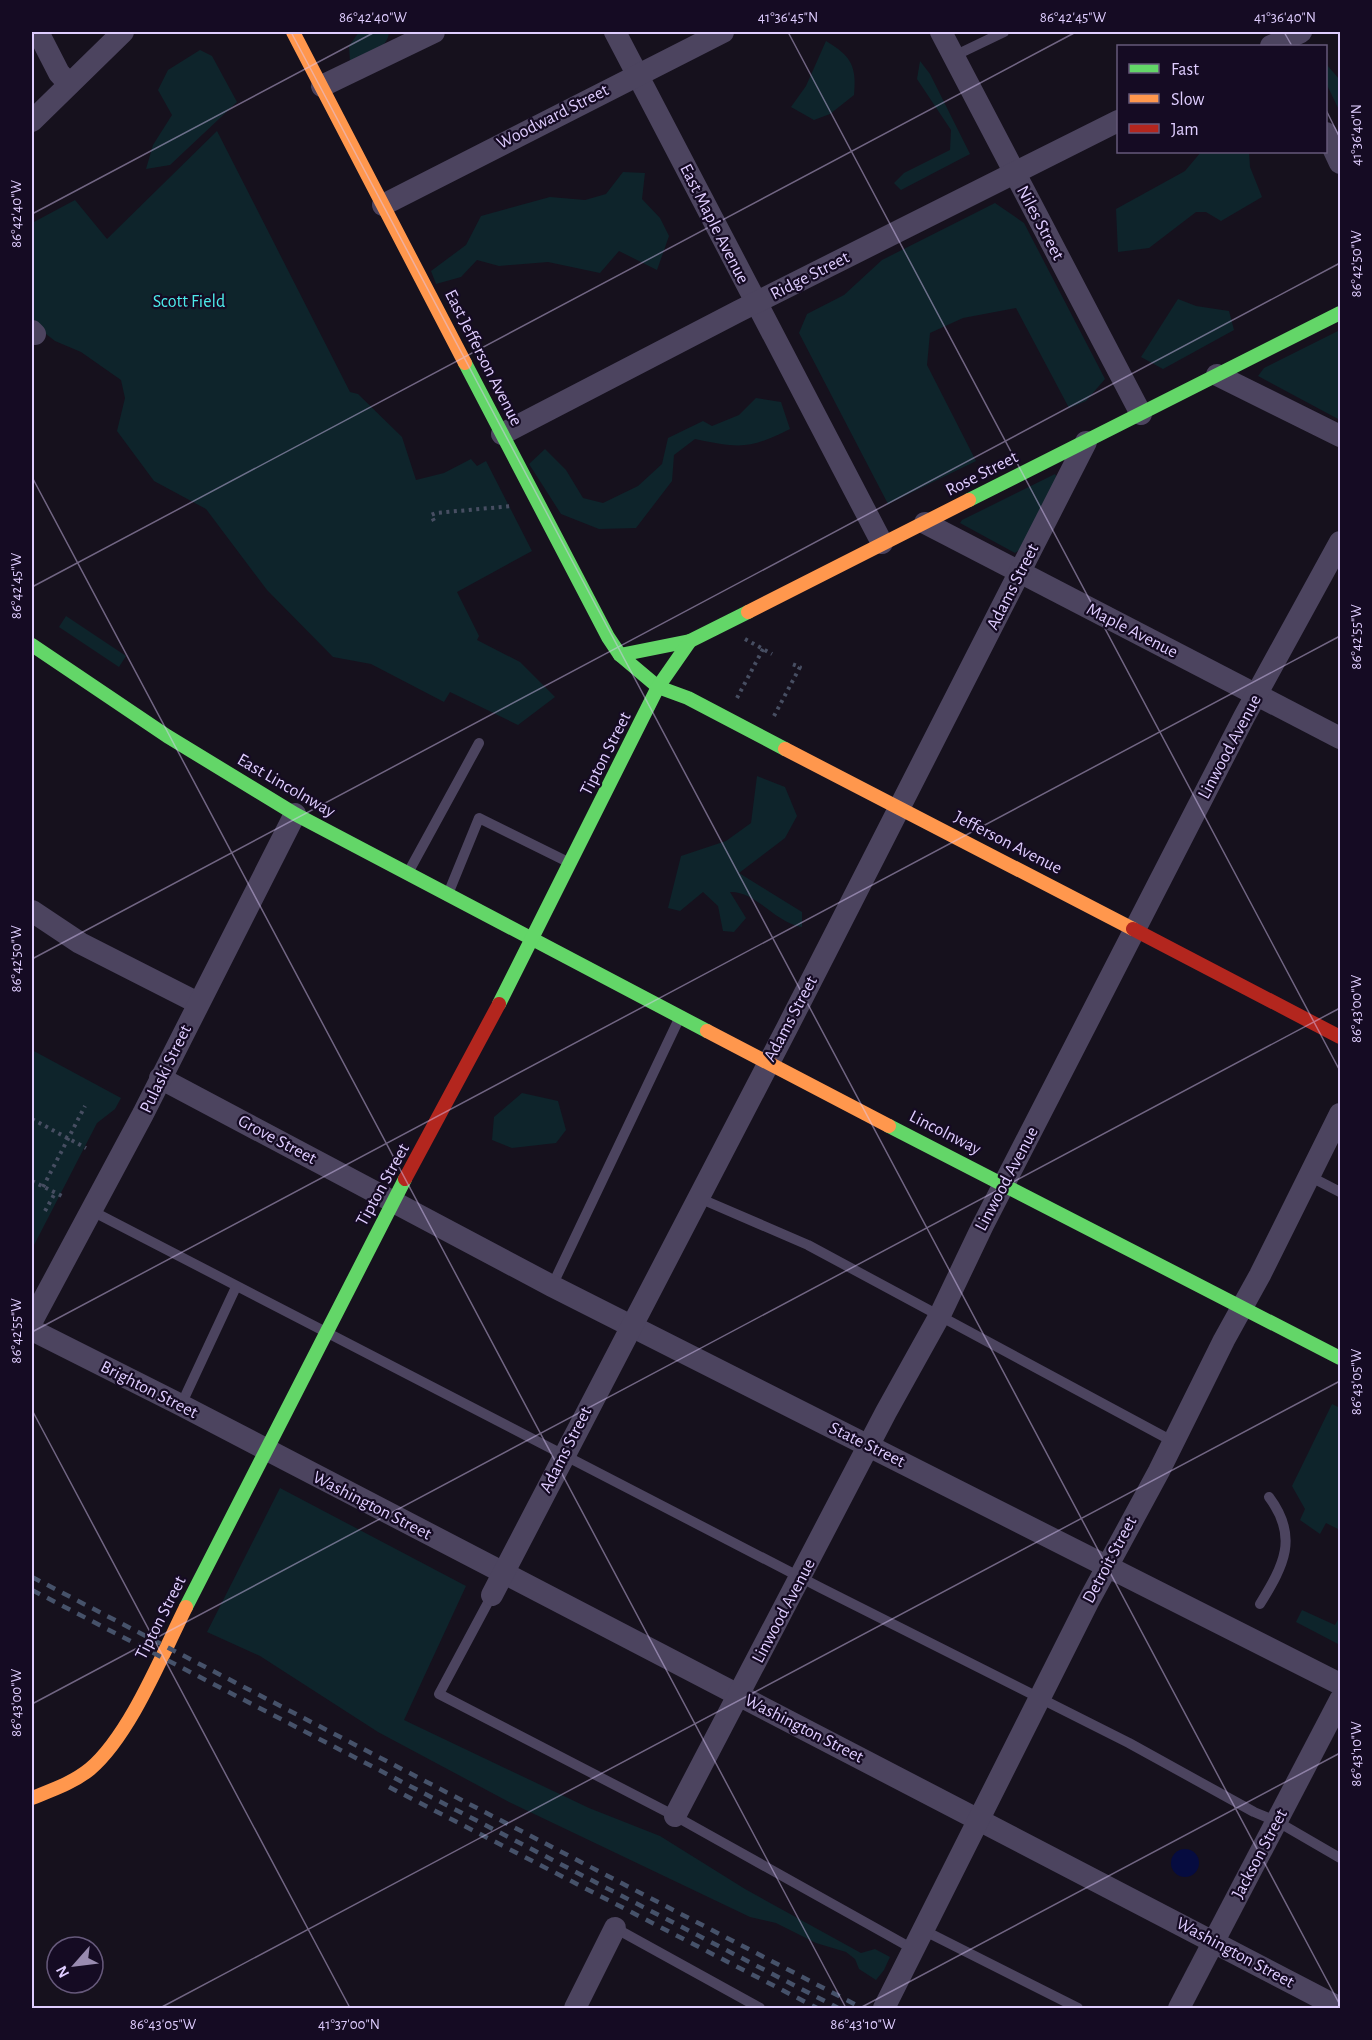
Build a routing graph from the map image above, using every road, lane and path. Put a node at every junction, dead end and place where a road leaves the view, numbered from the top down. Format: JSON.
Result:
{"nodes":[{"id":1,"x":38,"y":32,"type":"edge"},
{"id":2,"x":123,"y":32,"type":"edge"},
{"id":3,"x":293,"y":32,"type":"edge"},
{"id":4,"x":434,"y":32,"type":"edge"},
{"id":5,"x":615,"y":32,"type":"edge"},
{"id":6,"x":723,"y":32,"type":"edge"},
{"id":7,"x":941,"y":32,"type":"edge"},
{"id":8,"x":1004,"y":32,"type":"edge"},
{"id":9,"x":1301,"y":32,"type":"edge"},
{"id":10,"x":1276,"y":42,"type":"edge"},
{"id":11,"x":954,"y":57,"type":"junction"},
{"id":12,"x":638,"y":75,"type":"junction"},
{"id":13,"x":69,"y":84,"type":"junction"},
{"id":14,"x":322,"y":86,"type":"junction"},
{"id":15,"x":32,"y":121,"type":"edge"},
{"id":16,"x":1117,"y":123,"type":"edge"},
{"id":17,"x":1327,"y":135,"type":"edge"},
{"id":18,"x":1341,"y":163,"type":"edge"},
{"id":19,"x":1013,"y":174,"type":"junction"},
{"id":20,"x":383,"y":205,"type":"junction"},
{"id":21,"x":756,"y":303,"type":"junction"},
{"id":22,"x":1341,"y":313,"type":"edge"},
{"id":23,"x":1217,"y":375,"type":"junction"},
{"id":24,"x":1141,"y":414,"type":"junction"},
{"id":25,"x":502,"y":434,"type":"junction"},
{"id":26,"x":1341,"y":436,"type":"edge"},
{"id":27,"x":1086,"y":442,"type":"junction"},
{"id":28,"x":512,"y":506,"type":"dead end"},
{"id":29,"x":434,"y":521,"type":"dead end"},
{"id":30,"x":925,"y":523,"type":"junction"},
{"id":31,"x":1341,"y":542,"type":"edge"},
{"id":32,"x":882,"y":543,"type":"junction"},
{"id":33,"x":1020,"y":573,"type":"junction"},
{"id":34,"x":744,"y":639,"type":"dead end"},
{"id":35,"x":690,"y":641,"type":"junction"},
{"id":36,"x":32,"y":645,"type":"edge"},
{"id":37,"x":763,"y":649,"type":"junction"},
{"id":38,"x":772,"y":654,"type":"dead end"},
{"id":39,"x":620,"y":655,"type":"junction"},
{"id":40,"x":792,"y":664,"type":"dead end"},
{"id":41,"x":658,"y":687,"type":"junction"},
{"id":42,"x":1257,"y":695,"type":"junction"},
{"id":43,"x":737,"y":698,"type":"dead end"},
{"id":44,"x":774,"y":717,"type":"dead end"},
{"id":45,"x":1341,"y":738,"type":"edge"},
{"id":46,"x":479,"y":743,"type":"dead end"},
{"id":47,"x":899,"y":807,"type":"junction"},
{"id":48,"x":295,"y":814,"type":"junction"},
{"id":49,"x":570,"y":864,"type":"junction"},
{"id":50,"x":407,"y":874,"type":"junction"},
{"id":51,"x":448,"y":896,"type":"junction"},
{"id":52,"x":32,"y":910,"type":"edge"},
{"id":53,"x":1135,"y":928,"type":"junction"},
{"id":54,"x":533,"y":941,"type":"junction"},
{"id":55,"x":198,"y":1003,"type":"junction"},
{"id":56,"x":680,"y":1017,"type":"junction"},
{"id":57,"x":1341,"y":1037,"type":"edge"},
{"id":58,"x":768,"y":1063,"type":"junction"},
{"id":59,"x":160,"y":1078,"type":"junction"},
{"id":60,"x":85,"y":1106,"type":"dead end"},
{"id":61,"x":1341,"y":1114,"type":"edge"},
{"id":62,"x":32,"y":1119,"type":"edge"},
{"id":63,"x":68,"y":1138,"type":"junction"},
{"id":64,"x":86,"y":1148,"type":"dead end"},
{"id":65,"x":1309,"y":1176,"type":"junction"},
{"id":66,"x":32,"y":1181,"type":"edge"},
{"id":67,"x":1004,"y":1184,"type":"junction"},
{"id":68,"x":43,"y":1187,"type":"junction"},
{"id":69,"x":1341,"y":1192,"type":"edge"},
{"id":70,"x":55,"y":1193,"type":"junction"},
{"id":71,"x":62,"y":1196,"type":"dead end"},
{"id":72,"x":699,"y":1198,"type":"junction"},
{"id":73,"x":395,"y":1202,"type":"junction"},
{"id":74,"x":92,"y":1211,"type":"junction"},
{"id":75,"x":52,"y":1214,"type":"dead end"},
{"id":76,"x":552,"y":1286,"type":"junction"},
{"id":77,"x":236,"y":1287,"type":"junction"},
{"id":78,"x":1242,"y":1307,"type":"junction"},
{"id":79,"x":940,"y":1316,"type":"junction"},
{"id":80,"x":32,"y":1321,"type":"edge"},
{"id":81,"x":631,"y":1325,"type":"junction"},
{"id":82,"x":32,"y":1330,"type":"edge"},
{"id":83,"x":327,"y":1331,"type":"junction"},
{"id":84,"x":1341,"y":1358,"type":"edge"},
{"id":85,"x":181,"y":1405,"type":"junction"},
{"id":86,"x":1174,"y":1442,"type":"junction"},
{"id":87,"x":869,"y":1446,"type":"junction"},
{"id":88,"x":267,"y":1451,"type":"junction"},
{"id":89,"x":564,"y":1456,"type":"junction"},
{"id":90,"x":1269,"y":1497,"type":"dead end"},
{"id":91,"x":1107,"y":1566,"type":"junction"},
{"id":92,"x":503,"y":1573,"type":"junction"},
{"id":93,"x":802,"y":1578,"type":"junction"},
{"id":94,"x":492,"y":1595,"type":"joint"},
{"id":95,"x":1260,"y":1604,"type":"dead end"},
{"id":96,"x":1341,"y":1684,"type":"edge"},
{"id":97,"x":739,"y":1696,"type":"junction"},
{"id":98,"x":1041,"y":1699,"type":"junction"},
{"id":99,"x":1341,"y":1700,"type":"edge"},
{"id":100,"x":32,"y":1798,"type":"edge"},
{"id":101,"x":675,"y":1816,"type":"junction"},
{"id":102,"x":979,"y":1820,"type":"junction"},
{"id":103,"x":1278,"y":1822,"type":"junction"},
{"id":104,"x":1341,"y":1858,"type":"edge"},
{"id":105,"x":615,"y":1928,"type":"joint"},
{"id":106,"x":918,"y":1939,"type":"junction"},
{"id":107,"x":1214,"y":1942,"type":"junction"},
{"id":108,"x":574,"y":2008,"type":"edge"},
{"id":109,"x":760,"y":2008,"type":"edge"},
{"id":110,"x":884,"y":2008,"type":"edge"},
{"id":111,"x":1078,"y":2008,"type":"edge"},
{"id":112,"x":1179,"y":2008,"type":"edge"},
{"id":113,"x":1341,"y":2008,"type":"edge"}],
"edges":[{"from":1,"to":13,"type":"street"},
{"from":2,"to":13,"type":"street"},
{"from":3,"to":14,"type":"street","name":"East Jefferson Avenue"},
{"from":4,"to":14,"type":"street"},
{"from":5,"to":12,"type":"street","name":"East Maple Avenue"},
{"from":6,"to":12,"type":"street","name":"Woodward Street"},
{"from":7,"to":11,"type":"street","name":"Niles Street"},
{"from":8,"to":11,"type":"lane"},
{"from":9,"to":10,"type":"street"},
{"from":11,"to":19,"type":"street","name":"Niles Street"},
{"from":12,"to":20,"type":"street","name":"Woodward Street"},
{"from":12,"to":21,"type":"street","name":"East Maple Avenue"},
{"from":13,"to":15,"type":"street"},
{"from":14,"to":20,"type":"street","name":"East Jefferson Avenue"},
{"from":16,"to":19,"type":"street","name":"Ridge Street"},
{"from":17,"to":18,"type":"street"},
{"from":19,"to":21,"type":"street","name":"Ridge Street"},
{"from":19,"to":24,"type":"street","name":"Niles Street"},
{"from":20,"to":25,"type":"street","name":"East Jefferson Avenue"},
{"from":21,"to":25,"type":"street","name":"Ridge Street"},
{"from":21,"to":32,"type":"street","name":"East Maple Avenue"},
{"from":22,"to":23,"type":"street","name":"Rose Street"},
{"from":23,"to":24,"type":"street","name":"Rose Street"},
{"from":23,"to":26,"type":"street"},
{"from":24,"to":27,"type":"street","name":"Rose Street"},
{"from":25,"to":39,"type":"street","name":"East Jefferson Avenue"},
{"from":27,"to":30,"type":"street","name":"Rose Street"},
{"from":27,"to":33,"type":"street","name":"Adams Street"},
{"from":28,"to":29,"type":"path"},
{"from":30,"to":32,"type":"street","name":"Rose Street"},
{"from":30,"to":33,"type":"street","name":"Maple Avenue"},
{"from":31,"to":42,"type":"street","name":"Linwood Avenue"},
{"from":32,"to":35,"type":"street","name":"Rose Street"},
{"from":33,"to":42,"type":"street","name":"Maple Avenue"},
{"from":33,"to":47,"type":"street","name":"Adams Street"},
{"from":34,"to":37,"type":"path"},
{"from":35,"to":39,"type":"street"},
{"from":35,"to":41,"type":"street","name":"Rose Street"},
{"from":36,"to":48,"type":"street","name":"East Lincolnway"},
{"from":37,"to":38,"type":"path"},
{"from":37,"to":43,"type":"path"},
{"from":39,"to":41,"type":"street","name":"East Jefferson Avenue"},
{"from":40,"to":44,"type":"path"},
{"from":41,"to":47,"type":"street","name":"Jefferson Avenue"},
{"from":41,"to":49,"type":"street","name":"Tipton Street"},
{"from":42,"to":45,"type":"street","name":"Maple Avenue"},
{"from":42,"to":53,"type":"street","name":"Linwood Avenue"},
{"from":46,"to":50,"type":"lane"},
{"from":47,"to":53,"type":"street","name":"Jefferson Avenue"},
{"from":47,"to":58,"type":"street","name":"Adams Street"},
{"from":48,"to":50,"type":"street","name":"East Lincolnway"},
{"from":48,"to":55,"type":"street","name":"Pulaski Street"},
{"from":49,"to":51,"type":"lane"},
{"from":49,"to":54,"type":"street","name":"Tipton Street"},
{"from":50,"to":51,"type":"street","name":"East Lincolnway"},
{"from":51,"to":54,"type":"street","name":"East Lincolnway"},
{"from":52,"to":55,"type":"street"},
{"from":53,"to":57,"type":"street","name":"Jefferson Avenue"},
{"from":53,"to":67,"type":"street","name":"Linwood Avenue"},
{"from":54,"to":56,"type":"street","name":"Lincolnway"},
{"from":54,"to":73,"type":"street","name":"Tipton Street"},
{"from":55,"to":59,"type":"street","name":"Pulaski Street"},
{"from":56,"to":58,"type":"street","name":"Lincolnway"},
{"from":56,"to":76,"type":"lane"},
{"from":58,"to":67,"type":"street","name":"Lincolnway"},
{"from":58,"to":72,"type":"street","name":"Adams Street"},
{"from":59,"to":73,"type":"street","name":"Grove Street"},
{"from":59,"to":74,"type":"street","name":"Pulaski Street"},
{"from":60,"to":63,"type":"path"},
{"from":61,"to":65,"type":"street","name":"Detroit Street"},
{"from":62,"to":63,"type":"path"},
{"from":63,"to":64,"type":"path"},
{"from":63,"to":68,"type":"path"},
{"from":65,"to":69,"type":"lane"},
{"from":65,"to":78,"type":"street","name":"Detroit Street"},
{"from":66,"to":68,"type":"path"},
{"from":67,"to":78,"type":"street","name":"Lincolnway"},
{"from":67,"to":79,"type":"street","name":"Linwood Avenue"},
{"from":68,"to":70,"type":"path"},
{"from":70,"to":71,"type":"path"},
{"from":70,"to":75,"type":"path"},
{"from":72,"to":79,"type":"lane"},
{"from":72,"to":81,"type":"street","name":"Adams Street"},
{"from":73,"to":76,"type":"street","name":"State Street"},
{"from":73,"to":83,"type":"street","name":"Tipton Street"},
{"from":74,"to":77,"type":"lane"},
{"from":74,"to":80,"type":"street","name":"Pulaski Street"},
{"from":76,"to":81,"type":"street","name":"State Street"},
{"from":77,"to":83,"type":"lane"},
{"from":77,"to":85,"type":"lane"},
{"from":78,"to":84,"type":"street","name":"Lincolnway"},
{"from":78,"to":86,"type":"street","name":"Detroit Street"},
{"from":79,"to":86,"type":"lane"},
{"from":79,"to":87,"type":"street","name":"Linwood Avenue"},
{"from":81,"to":87,"type":"street","name":"State Street"},
{"from":81,"to":89,"type":"street","name":"Adams Street"},
{"from":82,"to":85,"type":"street","name":"Brighton Street"},
{"from":83,"to":88,"type":"street","name":"Tipton Street"},
{"from":83,"to":89,"type":"lane"},
{"from":85,"to":88,"type":"street","name":"Brighton Street"},
{"from":86,"to":91,"type":"street","name":"Detroit Street"},
{"from":87,"to":91,"type":"street","name":"State Street"},
{"from":87,"to":93,"type":"street","name":"Linwood Avenue"},
{"from":88,"to":92,"type":"street","name":"Washington Street"},
{"from":88,"to":100,"type":"street","name":"Tipton Street"},
{"from":89,"to":92,"type":"street","name":"Adams Street"},
{"from":89,"to":93,"type":"lane"},
{"from":90,"to":95,"type":"lane"},
{"from":91,"to":96,"type":"street","name":"State Street"},
{"from":91,"to":98,"type":"street","name":"Detroit Street"},
{"from":92,"to":94,"type":"street","name":"Adams Street"},
{"from":92,"to":97,"type":"street","name":"Washington Street"},
{"from":93,"to":97,"type":"street","name":"Linwood Avenue"},
{"from":93,"to":98,"type":"lane"},
{"from":94,"to":101,"type":"lane"},
{"from":97,"to":101,"type":"street","name":"Linwood Avenue"},
{"from":97,"to":102,"type":"street","name":"Washington Street"},
{"from":98,"to":102,"type":"street","name":"Detroit Street"},
{"from":98,"to":103,"type":"lane"},
{"from":99,"to":103,"type":"street","name":"Jackson Street"},
{"from":101,"to":106,"type":"lane"},
{"from":102,"to":106,"type":"street","name":"Detroit Street"},
{"from":102,"to":107,"type":"street","name":"Washington Street"},
{"from":103,"to":104,"type":"lane"},
{"from":103,"to":107,"type":"street","name":"Jackson Street"},
{"from":105,"to":108,"type":"street"},
{"from":105,"to":109,"type":"lane"},
{"from":106,"to":110,"type":"street","name":"Detroit Street"},
{"from":106,"to":111,"type":"lane"},
{"from":107,"to":112,"type":"street","name":"Jackson Street"},
{"from":107,"to":113,"type":"street","name":"Washington Street"}]}
